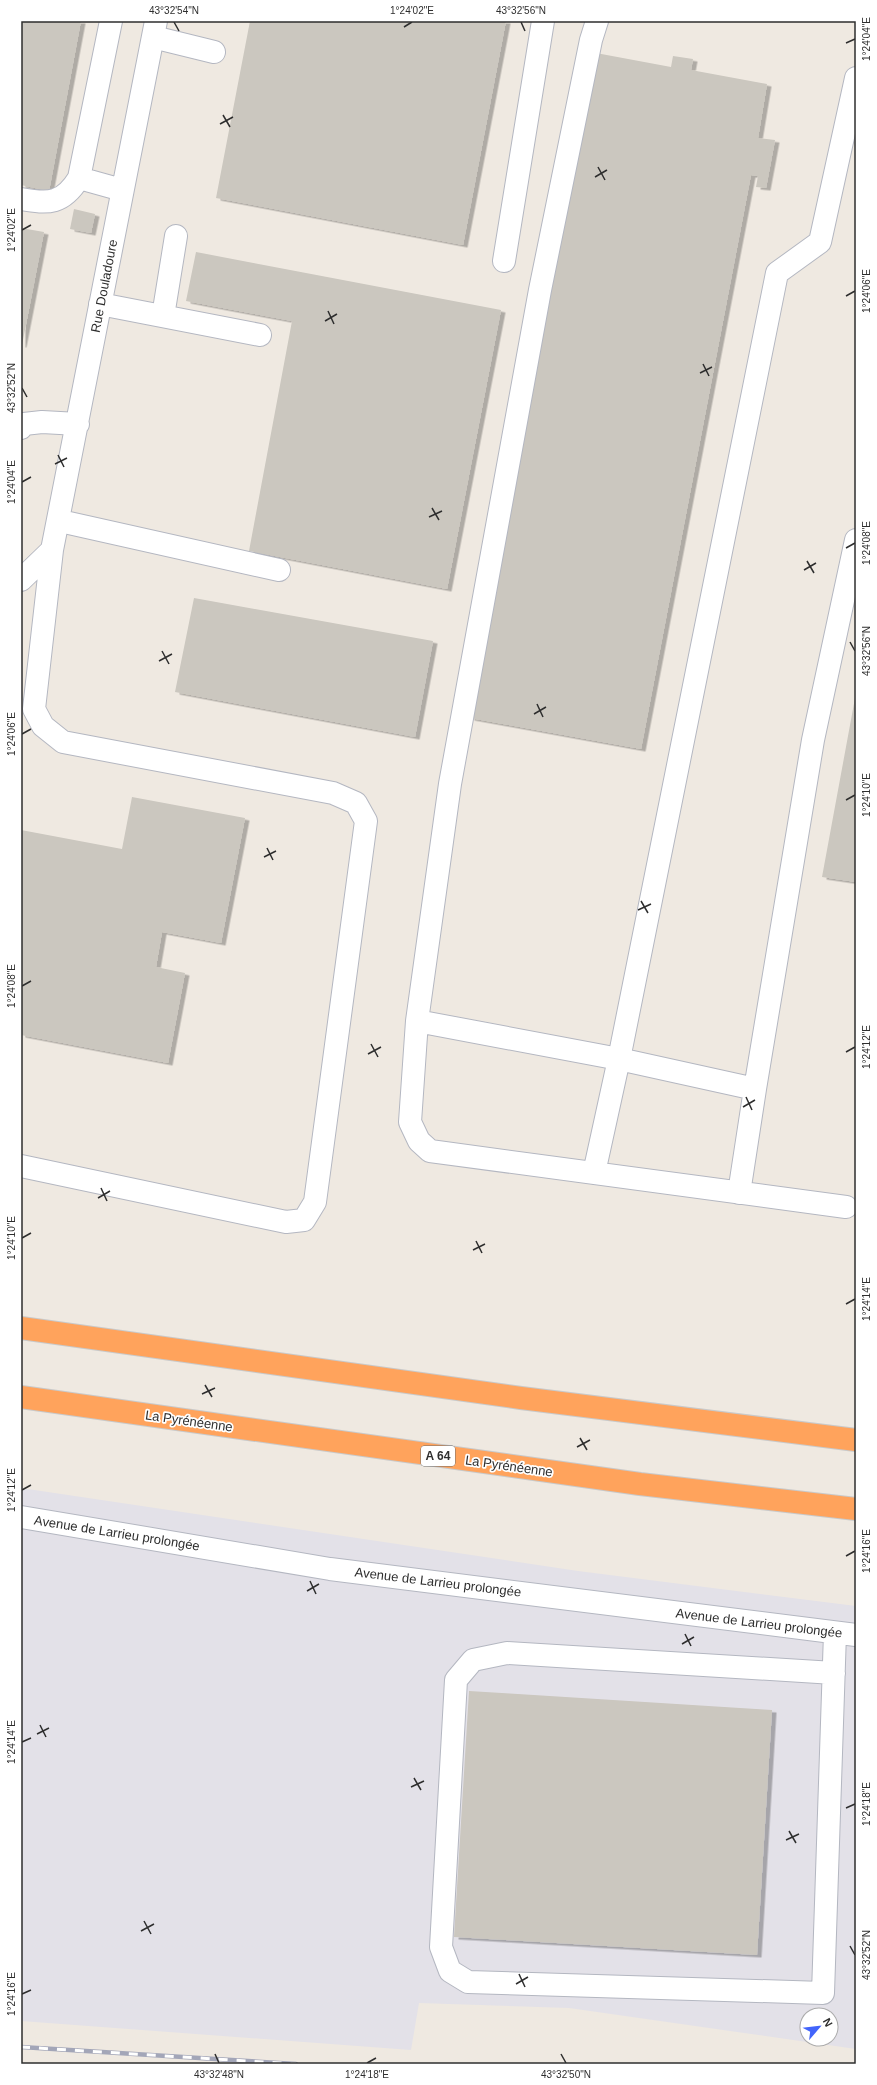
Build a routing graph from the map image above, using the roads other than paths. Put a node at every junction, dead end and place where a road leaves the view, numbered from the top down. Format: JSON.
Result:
{"nodes":[{"id":1,"x":111,"y":21,"type":"edge"},
{"id":2,"x":542,"y":21,"type":"edge"},
{"id":3,"x":597,"y":21,"type":"edge"},
{"id":4,"x":154,"y":29,"type":"edge"},
{"id":5,"x":214,"y":52,"type":"dead end"},
{"id":6,"x":856,"y":78,"type":"edge"},
{"id":7,"x":79,"y":178,"type":"junction"},
{"id":8,"x":122,"y":190,"type":"junction"},
{"id":9,"x":21,"y":198,"type":"edge"},
{"id":10,"x":176,"y":236,"type":"dead end"},
{"id":11,"x":504,"y":261,"type":"dead end"},
{"id":12,"x":100,"y":304,"type":"junction"},
{"id":13,"x":163,"y":316,"type":"junction"},
{"id":14,"x":260,"y":335,"type":"dead end"},
{"id":15,"x":78,"y":424,"type":"junction"},
{"id":16,"x":21,"y":428,"type":"edge"},
{"id":17,"x":60,"y":521,"type":"junction"},
{"id":18,"x":856,"y":540,"type":"edge"},
{"id":19,"x":52,"y":550,"type":"junction"},
{"id":20,"x":279,"y":570,"type":"dead end"},
{"id":21,"x":21,"y":580,"type":"edge"},
{"id":22,"x":417,"y":1021,"type":"junction"},
{"id":23,"x":619,"y":1059,"type":"junction"},
{"id":24,"x":755,"y":1089,"type":"junction"},
{"id":25,"x":21,"y":1166,"type":"edge"},
{"id":26,"x":594,"y":1173,"type":"junction"},
{"id":27,"x":739,"y":1193,"type":"junction"},
{"id":28,"x":846,"y":1207,"type":"dead end"},
{"id":29,"x":21,"y":1328,"type":"edge"},
{"id":30,"x":21,"y":1397,"type":"edge"},
{"id":31,"x":856,"y":1440,"type":"edge"},
{"id":32,"x":856,"y":1510,"type":"edge"},
{"id":33,"x":21,"y":1517,"type":"edge"},
{"id":34,"x":846,"y":1634,"type":"edge"},
{"id":35,"x":834,"y":1673,"type":"junction"}],
"edges":[{"from":1,"to":7,"type":"street"},
{"from":2,"to":11,"type":"street"},
{"from":3,"to":22,"type":"street"},
{"from":4,"to":5,"type":"street"},
{"from":4,"to":8,"type":"street","name":"Rue Douladoure"},
{"from":6,"to":23,"type":"street"},
{"from":7,"to":8,"type":"street"},
{"from":7,"to":9,"type":"street"},
{"from":8,"to":12,"type":"street","name":"Rue Douladoure"},
{"from":10,"to":13,"type":"street"},
{"from":12,"to":13,"type":"street"},
{"from":12,"to":15,"type":"street","name":"Rue Douladoure"},
{"from":13,"to":14,"type":"street"},
{"from":15,"to":16,"type":"street"},
{"from":15,"to":17,"type":"street","name":"Rue Douladoure"},
{"from":17,"to":19,"type":"street","name":"Rue Douladoure"},
{"from":17,"to":20,"type":"street"},
{"from":18,"to":24,"type":"street"},
{"from":19,"to":21,"type":"street"},
{"from":19,"to":25,"type":"street","name":"Rue Douladoure"},
{"from":22,"to":23,"type":"street"},
{"from":22,"to":26,"type":"street"},
{"from":23,"to":24,"type":"street"},
{"from":23,"to":26,"type":"street"},
{"from":24,"to":27,"type":"street"},
{"from":26,"to":27,"type":"street"},
{"from":27,"to":28,"type":"street"},
{"from":29,"to":31,"type":"highway"},
{"from":30,"to":32,"type":"highway","name":"La Pyrénéenne","number":"A 64"},
{"from":33,"to":34,"type":"street","name":"Avenue de Larrieu prolongée"},
{"from":34,"to":35,"type":"street"},
{"from":35,"to":35,"type":"street"}]}
